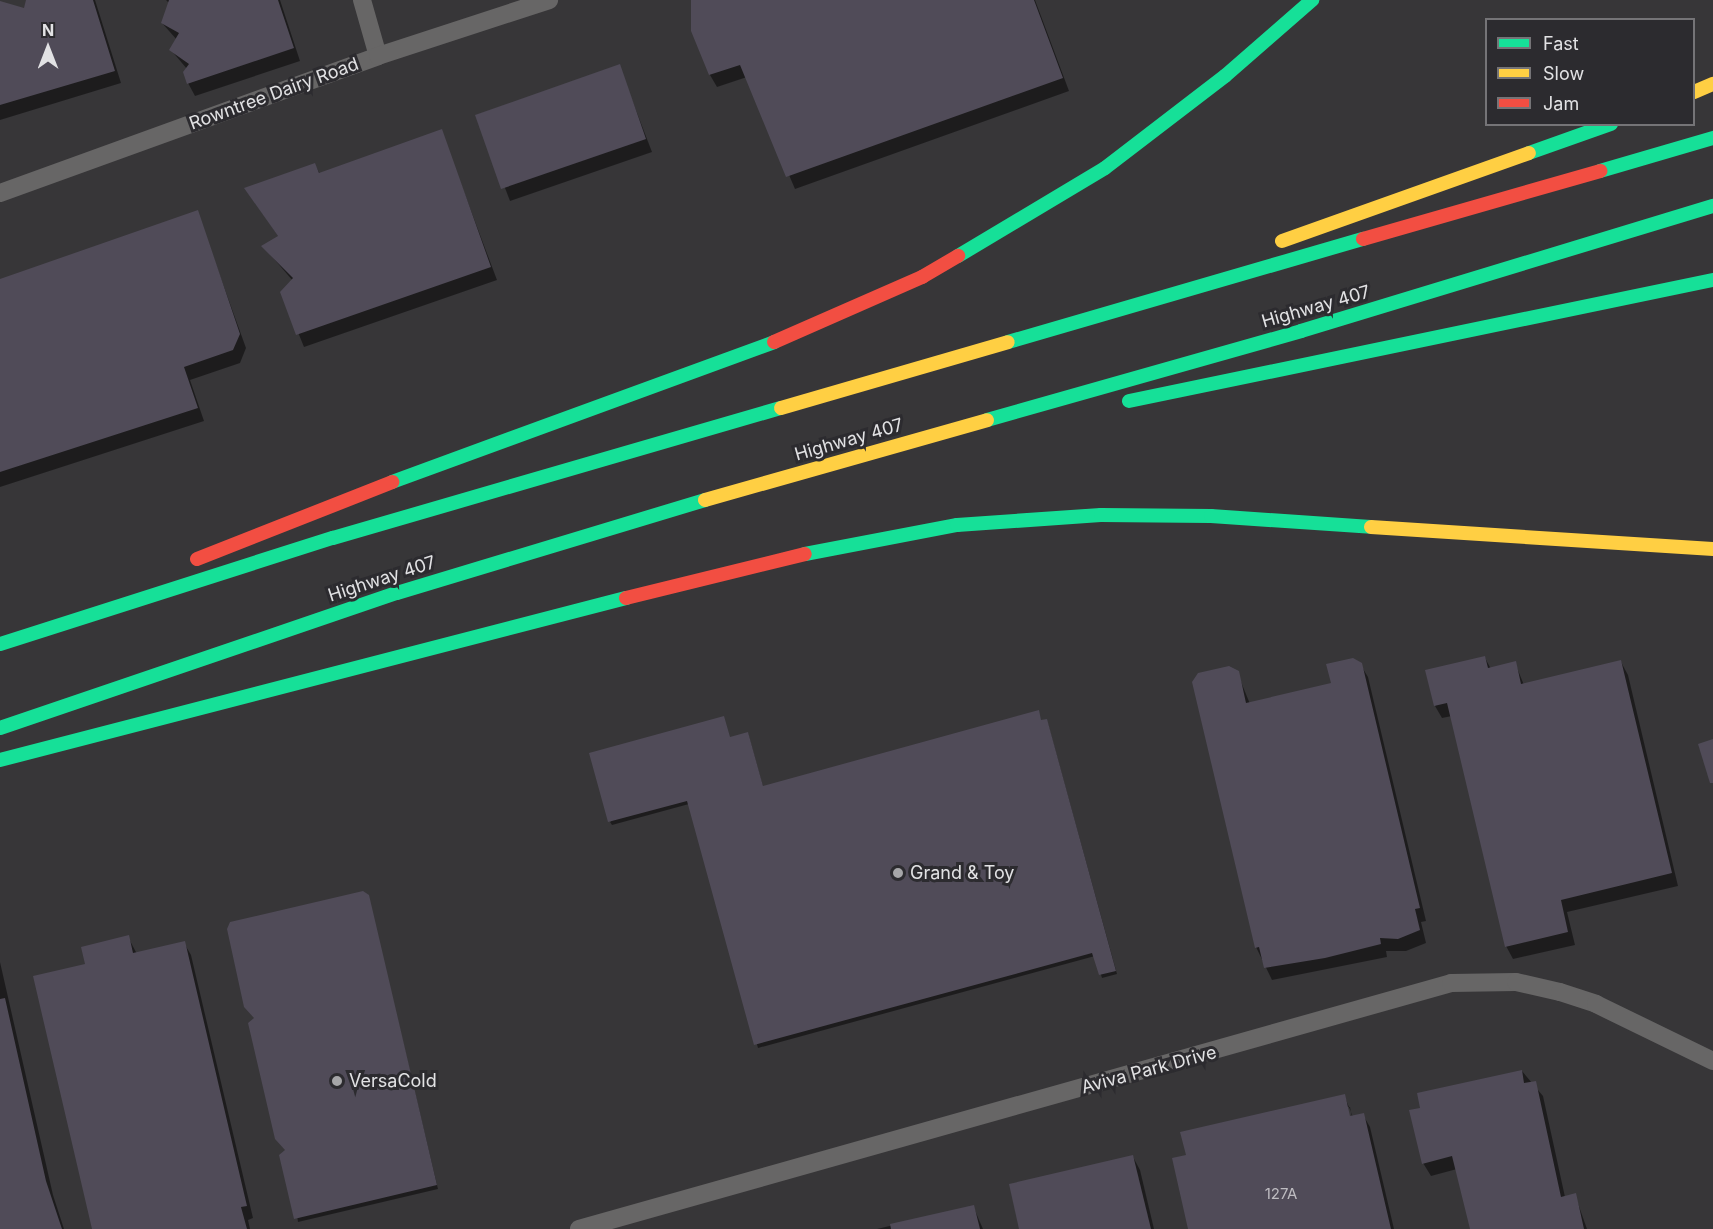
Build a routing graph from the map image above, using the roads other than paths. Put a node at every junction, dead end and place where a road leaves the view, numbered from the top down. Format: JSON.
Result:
{"nodes":[{"id":1,"x":362,"y":0,"type":"edge"},
{"id":2,"x":549,"y":0,"type":"edge"},
{"id":3,"x":1312,"y":0,"type":"edge"},
{"id":4,"x":378,"y":56,"type":"junction"},
{"id":5,"x":1713,"y":84,"type":"edge"},
{"id":6,"x":1695,"y":92,"type":"edge"},
{"id":7,"x":1605,"y":126,"type":"edge"},
{"id":8,"x":1713,"y":138,"type":"edge"},
{"id":9,"x":0,"y":193,"type":"edge"},
{"id":10,"x":1713,"y":206,"type":"edge"},
{"id":11,"x":1262,"y":248,"type":"dead end"},
{"id":12,"x":1195,"y":272,"type":"dead end"},
{"id":13,"x":1713,"y":280,"type":"edge"},
{"id":14,"x":969,"y":351,"type":"junction"},
{"id":15,"x":1114,"y":404,"type":"dead end"},
{"id":16,"x":1056,"y":416,"type":"dead end"},
{"id":17,"x":845,"y":460,"type":"junction"},
{"id":18,"x":1713,"y":549,"type":"edge"},
{"id":19,"x":186,"y":563,"type":"dead end"},
{"id":20,"x":120,"y":590,"type":"dead end"},
{"id":21,"x":0,"y":637,"type":"edge"},
{"id":22,"x":0,"y":644,"type":"edge"},
{"id":23,"x":0,"y":728,"type":"edge"},
{"id":24,"x":0,"y":760,"type":"edge"},
{"id":25,"x":1713,"y":1060,"type":"edge"},
{"id":26,"x":579,"y":1229,"type":"edge"}],
"edges":[{"from":1,"to":4,"type":"street"},
{"from":2,"to":4,"type":"street","name":"Rowntree Dairy Road"},
{"from":3,"to":19,"type":"highway"},
{"from":4,"to":9,"type":"street","name":"Rowntree Dairy Road"},
{"from":5,"to":6,"type":"highway"},
{"from":7,"to":11,"type":"highway"},
{"from":8,"to":14,"type":"highway"},
{"from":10,"to":17,"type":"highway","name":"Highway 407"},
{"from":12,"to":14,"type":"highway"},
{"from":13,"to":15,"type":"highway"},
{"from":14,"to":22,"type":"highway"},
{"from":16,"to":17,"type":"highway"},
{"from":17,"to":23,"type":"highway","name":"Highway 407"},
{"from":18,"to":24,"type":"highway"},
{"from":20,"to":21,"type":"highway"},
{"from":25,"to":26,"type":"street","name":"Aviva Park Drive"}]}
